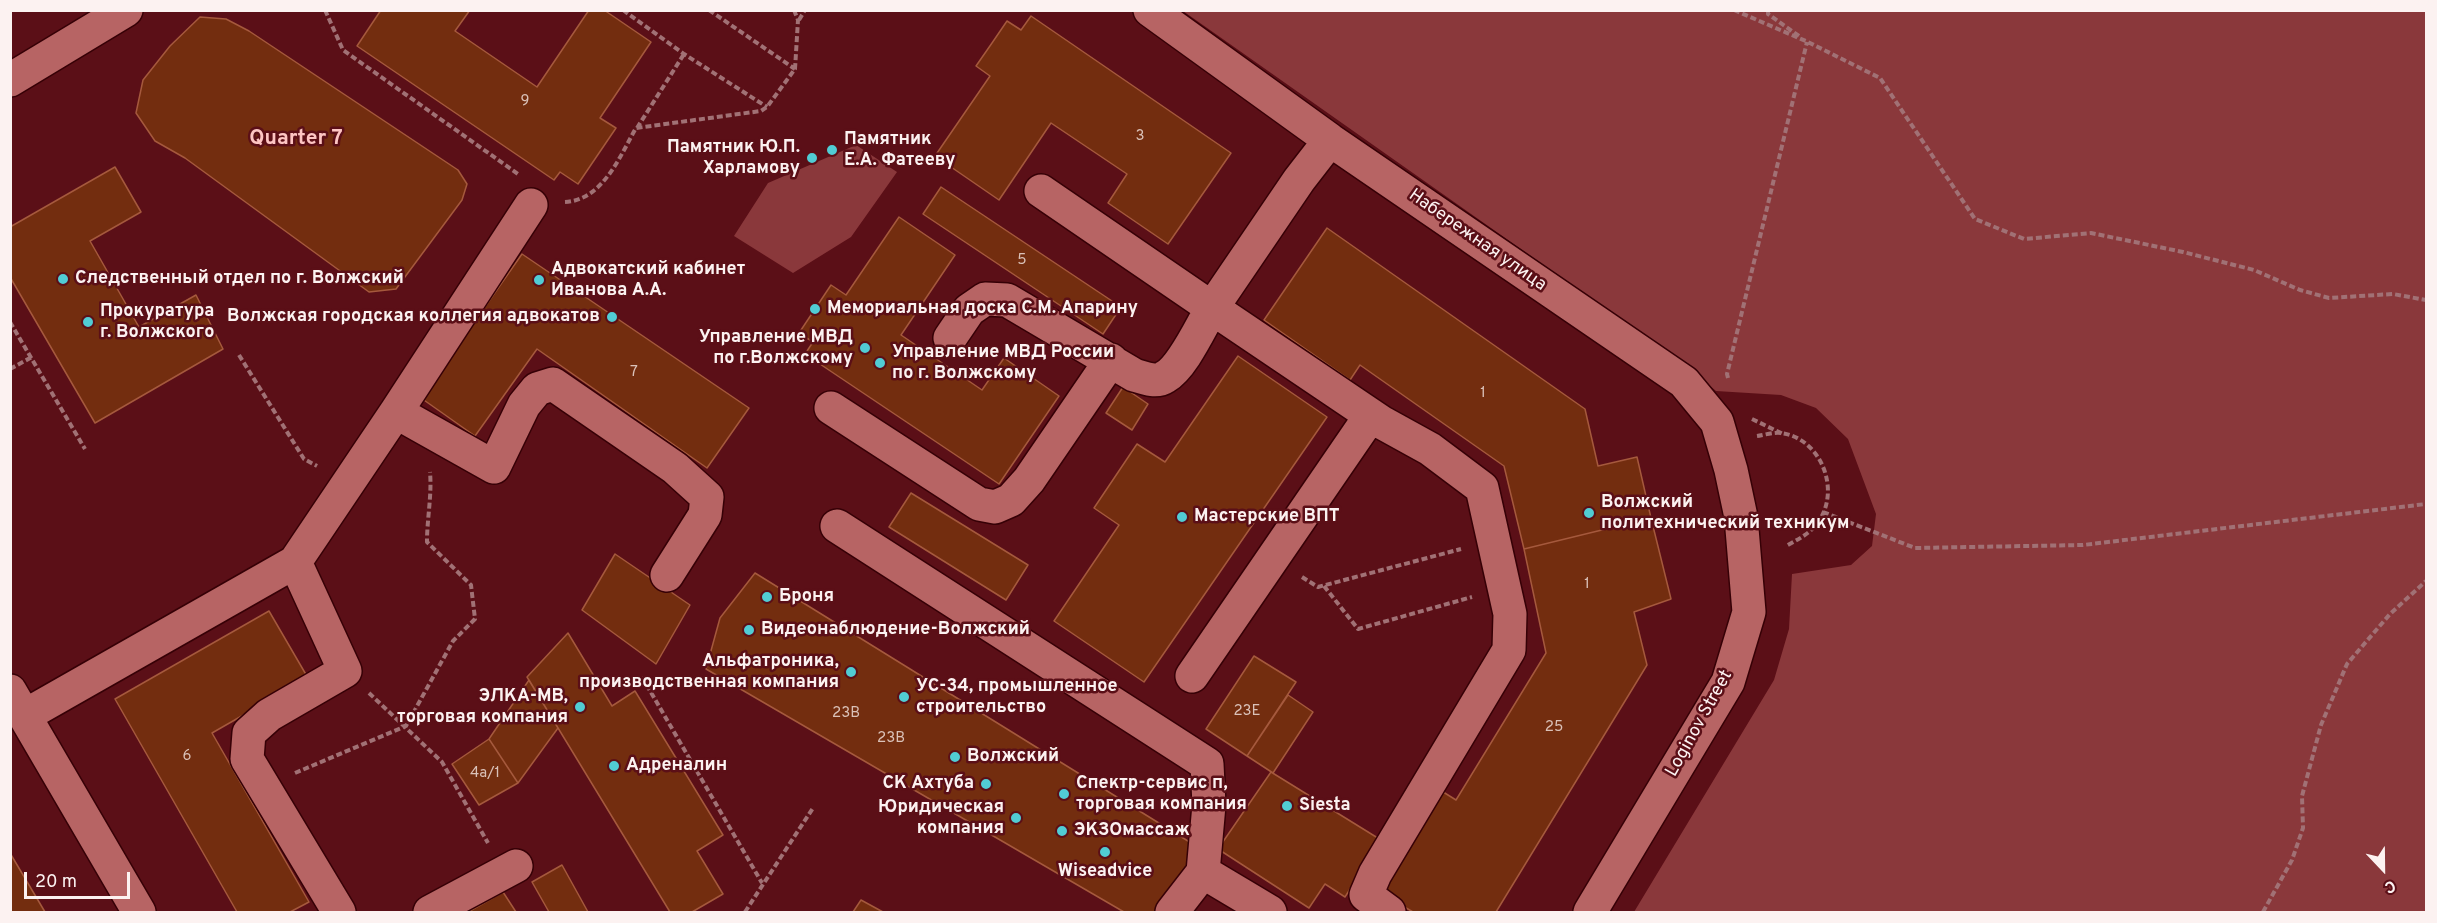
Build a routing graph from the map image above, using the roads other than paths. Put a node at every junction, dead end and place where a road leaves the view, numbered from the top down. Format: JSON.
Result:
{"nodes":[{"id":1,"x":126,"y":10,"type":"edge"},
{"id":2,"x":1150,"y":10,"type":"edge"},
{"id":3,"x":15,"y":80,"type":"edge"},
{"id":4,"x":1330,"y":140,"type":"junction"},
{"id":5,"x":1041,"y":191,"type":"dead end"},
{"id":6,"x":539,"y":195,"type":"road end"},
{"id":7,"x":1212,"y":308,"type":"junction"},
{"id":8,"x":950,"y":338,"type":"dead end"},
{"id":9,"x":1111,"y":360,"type":"junction"},
{"id":10,"x":831,"y":408,"type":"dead end"},
{"id":11,"x":396,"y":412,"type":"junction"},
{"id":12,"x":1371,"y":415,"type":"junction"},
{"id":13,"x":1741,"y":517,"type":"joint"},
{"id":14,"x":837,"y":526,"type":"dead end"},
{"id":15,"x":295,"y":562,"type":"junction"},
{"id":16,"x":667,"y":575,"type":"dead end"},
{"id":17,"x":1192,"y":676,"type":"dead end"},
{"id":18,"x":15,"y":701,"type":"edge"},
{"id":19,"x":516,"y":866,"type":"dead end"},
{"id":20,"x":1203,"y":872,"type":"junction"},
{"id":21,"x":139,"y":912,"type":"edge"},
{"id":22,"x":339,"y":912,"type":"edge"},
{"id":23,"x":430,"y":912,"type":"edge"},
{"id":24,"x":1172,"y":912,"type":"edge"},
{"id":25,"x":1270,"y":912,"type":"edge"},
{"id":26,"x":1389,"y":912,"type":"edge"},
{"id":27,"x":1590,"y":912,"type":"edge"}],
"edges":[{"from":1,"to":3,"type":"street"},
{"from":2,"to":4,"type":"street","name":"Набережная улица"},
{"from":4,"to":7,"type":"street"},
{"from":4,"to":13,"type":"street","name":"Набережная улица"},
{"from":5,"to":7,"type":"street"},
{"from":6,"to":11,"type":"street"},
{"from":7,"to":9,"type":"street"},
{"from":7,"to":12,"type":"street"},
{"from":8,"to":9,"type":"street"},
{"from":9,"to":10,"type":"street"},
{"from":11,"to":15,"type":"street"},
{"from":11,"to":16,"type":"street"},
{"from":12,"to":17,"type":"street"},
{"from":12,"to":26,"type":"street"},
{"from":13,"to":27,"type":"street","name":"Loginov Street"},
{"from":14,"to":20,"type":"street"},
{"from":15,"to":18,"type":"street"},
{"from":15,"to":22,"type":"street"},
{"from":18,"to":21,"type":"street"},
{"from":19,"to":23,"type":"street"},
{"from":20,"to":24,"type":"street"},
{"from":20,"to":25,"type":"street"}]}
